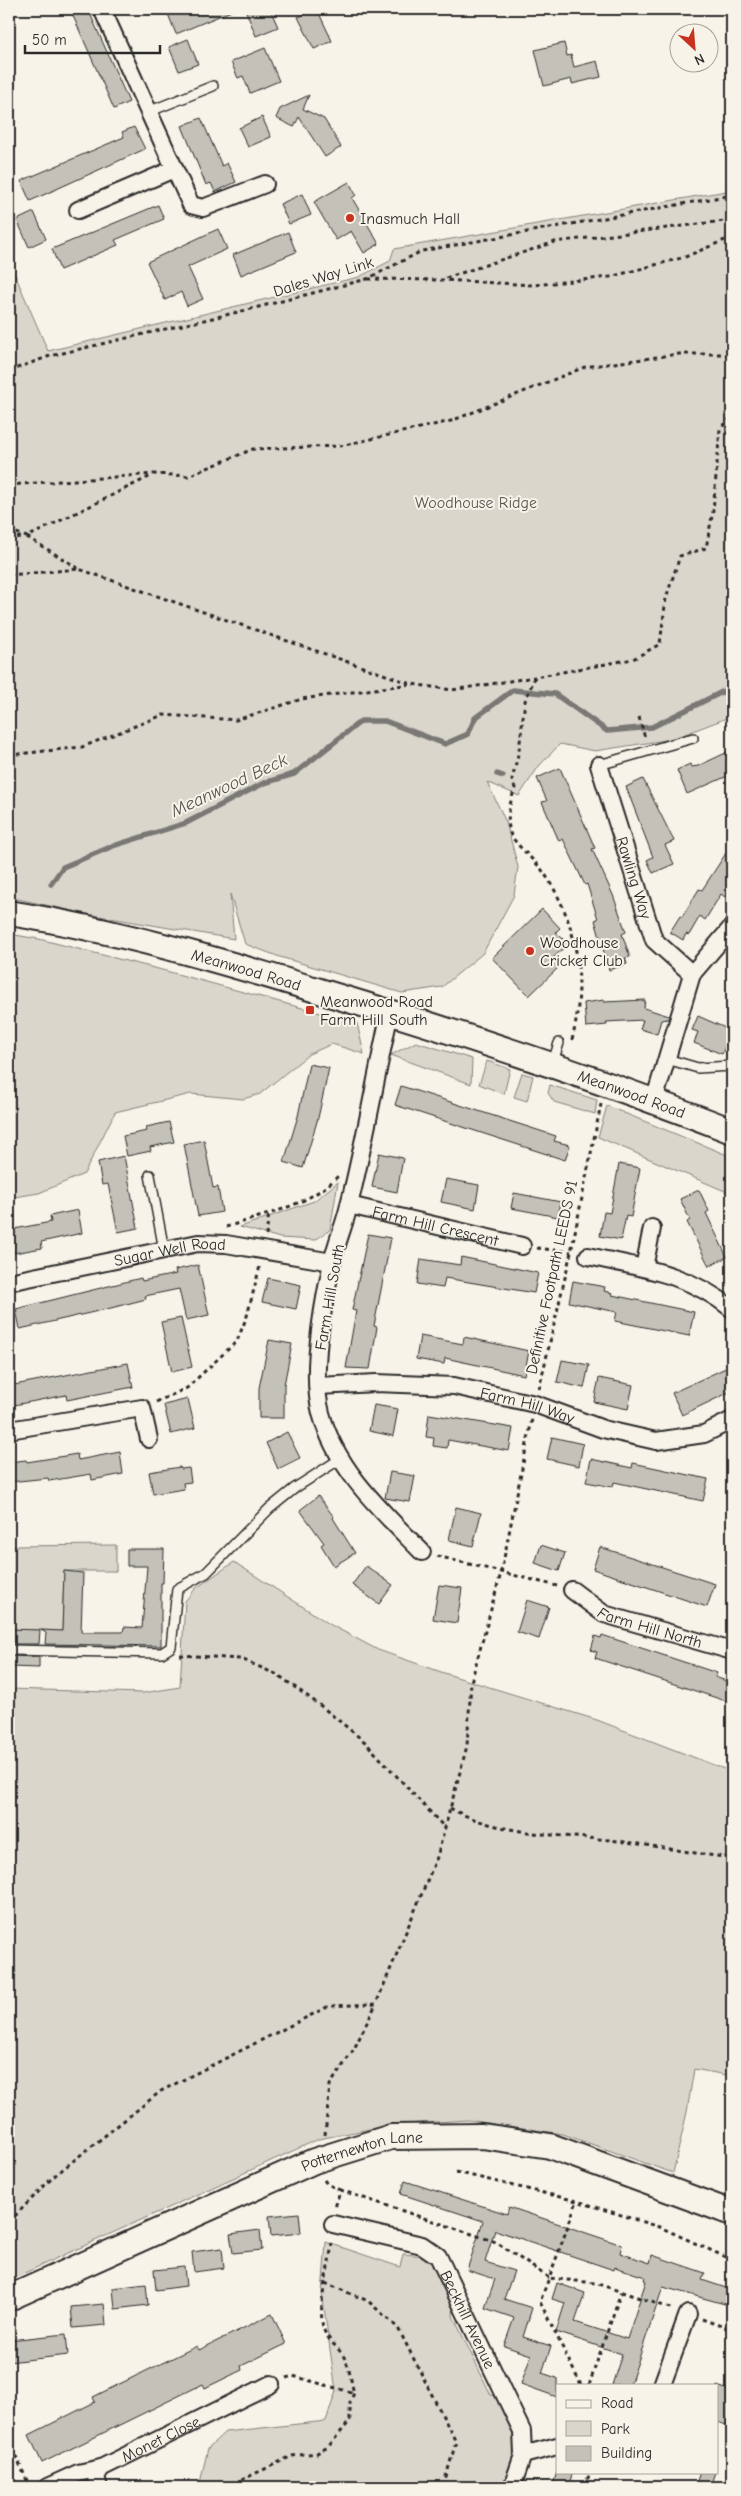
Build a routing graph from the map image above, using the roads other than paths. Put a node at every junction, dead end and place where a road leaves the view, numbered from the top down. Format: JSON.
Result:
{"nodes":[{"id":1,"x":102,"y":9,"type":"edge"},
{"id":2,"x":213,"y":86,"type":"dead end"},
{"id":3,"x":148,"y":112,"type":"junction"},
{"id":4,"x":174,"y":169,"type":"junction"},
{"id":5,"x":265,"y":184,"type":"dead end"},
{"id":6,"x":78,"y":210,"type":"dead end"},
{"id":7,"x":693,"y":738,"type":"dead end"},
{"id":8,"x":599,"y":765,"type":"joint"},
{"id":9,"x":9,"y":914,"type":"edge"},
{"id":10,"x":732,"y":927,"type":"edge"},
{"id":11,"x":692,"y":974,"type":"junction"},
{"id":12,"x":390,"y":1012,"type":"junction"},
{"id":13,"x":559,"y":1043,"type":"dead end"},
{"id":14,"x":667,"y":1059,"type":"junction"},
{"id":15,"x":552,"y":1066,"type":"junction"},
{"id":16,"x":732,"y":1066,"type":"edge"},
{"id":17,"x":654,"y":1101,"type":"junction"},
{"id":18,"x":732,"y":1132,"type":"edge"},
{"id":19,"x":150,"y":1175,"type":"dead end"},
{"id":20,"x":349,"y":1205,"type":"junction"},
{"id":21,"x":652,"y":1228,"type":"dead end"},
{"id":22,"x":522,"y":1246,"type":"road end"},
{"id":23,"x":164,"y":1250,"type":"junction"},
{"id":24,"x":588,"y":1256,"type":"road end"},
{"id":25,"x":332,"y":1262,"type":"junction"},
{"id":26,"x":644,"y":1268,"type":"junction"},
{"id":27,"x":9,"y":1282,"type":"edge"},
{"id":28,"x":732,"y":1309,"type":"edge"},
{"id":29,"x":318,"y":1386,"type":"junction"},
{"id":30,"x":732,"y":1420,"type":"edge"},
{"id":31,"x":9,"y":1430,"type":"edge"},
{"id":32,"x":149,"y":1439,"type":"dead end"},
{"id":33,"x":340,"y":1459,"type":"junction"},
{"id":34,"x":422,"y":1552,"type":"road end"},
{"id":35,"x":572,"y":1590,"type":"road end"},
{"id":36,"x":9,"y":1650,"type":"edge"},
{"id":37,"x":732,"y":1651,"type":"edge"},
{"id":38,"x":732,"y":2213,"type":"edge"},
{"id":39,"x":333,"y":2224,"type":"road end"},
{"id":40,"x":9,"y":2298,"type":"edge"},
{"id":41,"x":688,"y":2314,"type":"road end"},
{"id":42,"x":271,"y":2384,"type":"road end"},
{"id":43,"x":662,"y":2384,"type":"edge"},
{"id":44,"x":556,"y":2446,"type":"edge"},
{"id":45,"x":523,"y":2455,"type":"junction"},
{"id":46,"x":101,"y":2468,"type":"junction"},
{"id":47,"x":47,"y":2487,"type":"edge"},
{"id":48,"x":100,"y":2487,"type":"edge"},
{"id":49,"x":512,"y":2487,"type":"edge"}],
"edges":[{"from":1,"to":3,"type":"street"},
{"from":2,"to":3,"type":"lane"},
{"from":3,"to":4,"type":"street"},
{"from":4,"to":5,"type":"street"},
{"from":4,"to":6,"type":"street"},
{"from":7,"to":8,"type":"lane"},
{"from":8,"to":11,"type":"street","name":"Rawling Way"},
{"from":9,"to":12,"type":"main road","name":"Meanwood Road"},
{"from":10,"to":11,"type":"street"},
{"from":11,"to":14,"type":"street"},
{"from":12,"to":15,"type":"main road","name":"Meanwood Road"},
{"from":12,"to":20,"type":"street","name":"Farm Hill South"},
{"from":13,"to":15,"type":"lane"},
{"from":14,"to":16,"type":"lane"},
{"from":14,"to":17,"type":"street"},
{"from":15,"to":17,"type":"main road","name":"Meanwood Road"},
{"from":17,"to":18,"type":"main road","name":"Meanwood Road"},
{"from":19,"to":23,"type":"lane"},
{"from":20,"to":22,"type":"street","name":"Farm Hill Crescent"},
{"from":20,"to":25,"type":"street","name":"Farm Hill South"},
{"from":21,"to":26,"type":"street"},
{"from":23,"to":25,"type":"street","name":"Sugar Well Road"},
{"from":23,"to":27,"type":"street","name":"Sugar Well Road"},
{"from":24,"to":26,"type":"street"},
{"from":25,"to":29,"type":"street","name":"Farm Hill South"},
{"from":26,"to":28,"type":"street"},
{"from":29,"to":30,"type":"street","name":"Farm Hill Way"},
{"from":29,"to":33,"type":"street","name":"Farm Hill South"},
{"from":31,"to":32,"type":"street"},
{"from":33,"to":34,"type":"street","name":"Farm Hill South"},
{"from":33,"to":36,"type":"lane"},
{"from":35,"to":37,"type":"street","name":"Farm Hill North"},
{"from":38,"to":40,"type":"main road","name":"Potternewton Lane"},
{"from":39,"to":45,"type":"street","name":"Beckhill Avenue"},
{"from":41,"to":43,"type":"street"},
{"from":42,"to":46,"type":"street","name":"Monet Close"},
{"from":44,"to":45,"type":"street"},
{"from":45,"to":49,"type":"street","name":"Beckhill Avenue"},
{"from":46,"to":47,"type":"street","name":"Monet Close"},
{"from":46,"to":48,"type":"street"}]}
